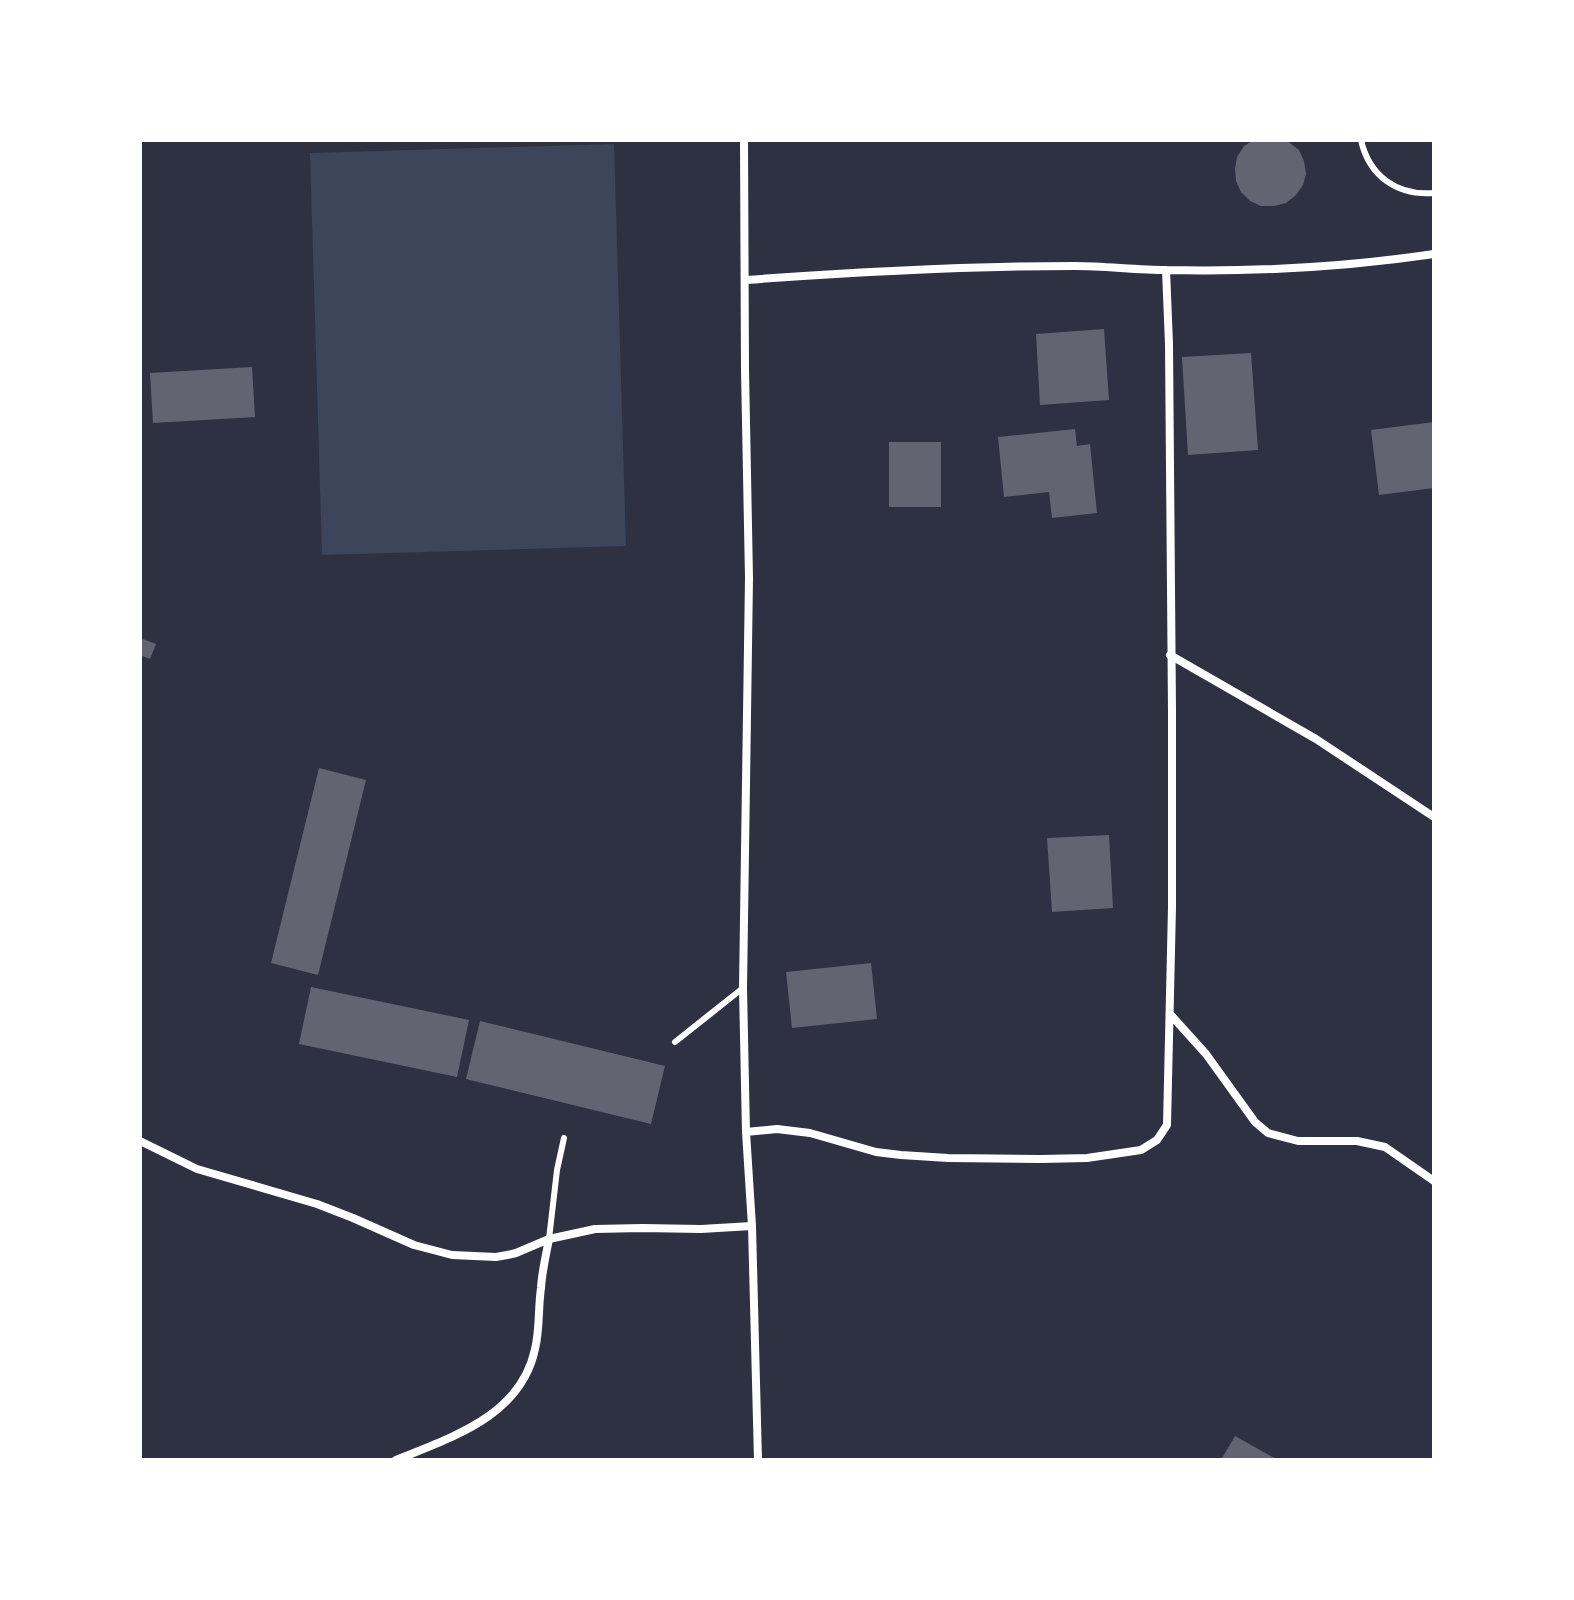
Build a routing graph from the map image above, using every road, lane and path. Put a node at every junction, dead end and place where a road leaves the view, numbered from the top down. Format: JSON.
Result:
{"nodes":[{"id":1,"x":744,"y":140,"type":"edge"},
{"id":2,"x":1361,"y":140,"type":"edge"},
{"id":3,"x":1434,"y":193,"type":"edge"},
{"id":4,"x":1434,"y":254,"type":"edge"},
{"id":5,"x":1166,"y":270,"type":"junction"},
{"id":6,"x":746,"y":280,"type":"junction"},
{"id":7,"x":1170,"y":655,"type":"junction"},
{"id":8,"x":1434,"y":817,"type":"edge"},
{"id":9,"x":743,"y":988,"type":"junction"},
{"id":10,"x":1170,"y":1014,"type":"junction"},
{"id":11,"x":675,"y":1042,"type":"dead end"},
{"id":12,"x":746,"y":1132,"type":"junction"},
{"id":13,"x":564,"y":1138,"type":"dead end"},
{"id":14,"x":140,"y":1141,"type":"edge"},
{"id":15,"x":1434,"y":1181,"type":"edge"},
{"id":16,"x":752,"y":1226,"type":"junction"},
{"id":17,"x":549,"y":1239,"type":"junction"},
{"id":18,"x":396,"y":1460,"type":"edge"},
{"id":19,"x":758,"y":1460,"type":"edge"}],
"edges":[{"from":1,"to":6,"type":"street"},
{"from":2,"to":3,"type":"lane"},
{"from":4,"to":5,"type":"street"},
{"from":5,"to":6,"type":"street"},
{"from":5,"to":7,"type":"street"},
{"from":6,"to":9,"type":"street"},
{"from":7,"to":8,"type":"street"},
{"from":7,"to":10,"type":"street"},
{"from":9,"to":11,"type":"lane"},
{"from":9,"to":12,"type":"street"},
{"from":10,"to":12,"type":"street"},
{"from":10,"to":15,"type":"street"},
{"from":12,"to":16,"type":"street"},
{"from":13,"to":17,"type":"lane"},
{"from":14,"to":17,"type":"street"},
{"from":16,"to":17,"type":"street"},
{"from":16,"to":19,"type":"street"},
{"from":17,"to":18,"type":"street"}]}
